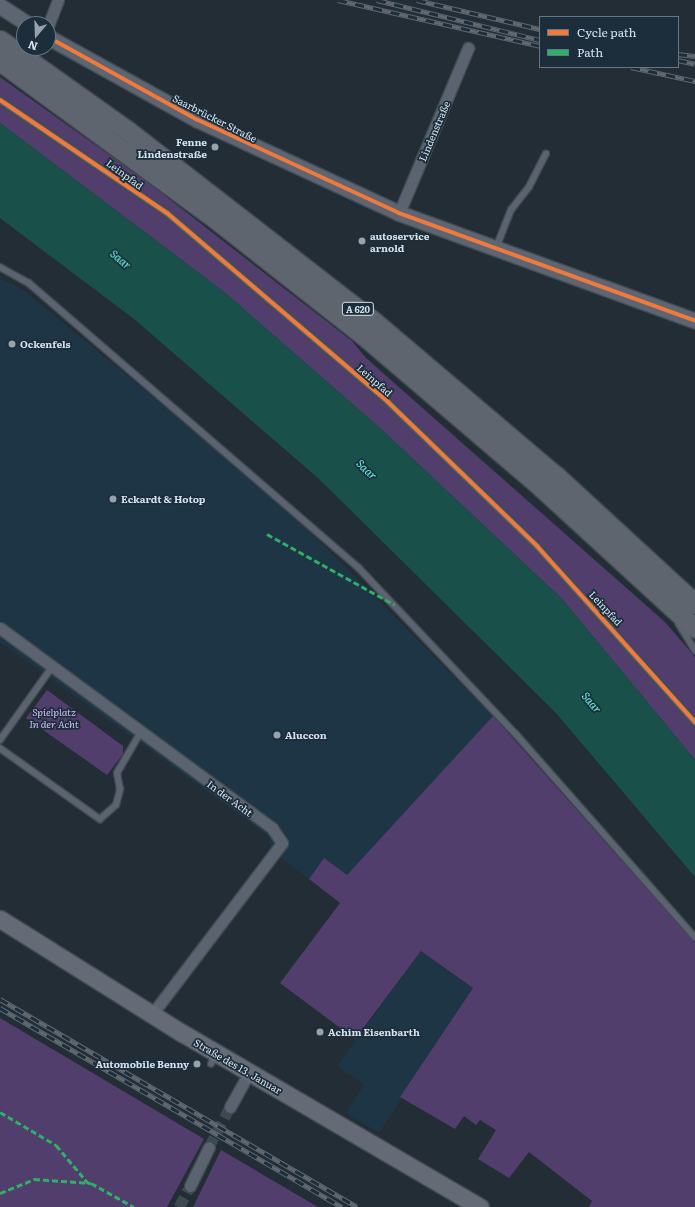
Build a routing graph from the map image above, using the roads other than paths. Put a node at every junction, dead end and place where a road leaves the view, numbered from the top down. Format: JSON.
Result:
{"nodes":[{"id":1,"x":58,"y":0,"type":"edge"},
{"id":2,"x":0,"y":6,"type":"edge"},
{"id":3,"x":16,"y":16,"type":"edge"},
{"id":4,"x":52,"y":16,"type":"edge"},
{"id":5,"x":0,"y":40,"type":"edge"},
{"id":6,"x":56,"y":41,"type":"edge"},
{"id":7,"x":468,"y":48,"type":"dead end"},
{"id":8,"x":0,"y":61,"type":"edge"},
{"id":9,"x":0,"y":100,"type":"edge"},
{"id":10,"x":546,"y":154,"type":"dead end"},
{"id":11,"x":399,"y":213,"type":"junction"},
{"id":12,"x":495,"y":250,"type":"junction"},
{"id":13,"x":0,"y":267,"type":"edge"},
{"id":14,"x":695,"y":321,"type":"edge"},
{"id":15,"x":666,"y":600,"type":"junction"},
{"id":16,"x":695,"y":604,"type":"edge"},
{"id":17,"x":0,"y":628,"type":"edge"},
{"id":18,"x":695,"y":628,"type":"edge"},
{"id":19,"x":695,"y":650,"type":"edge"},
{"id":20,"x":52,"y":666,"type":"junction"},
{"id":21,"x":695,"y":722,"type":"edge"},
{"id":22,"x":141,"y":732,"type":"junction"},
{"id":23,"x":0,"y":740,"type":"edge"},
{"id":24,"x":0,"y":748,"type":"edge"},
{"id":25,"x":0,"y":920,"type":"edge"},
{"id":26,"x":695,"y":937,"type":"edge"},
{"id":27,"x":152,"y":1014,"type":"junction"},
{"id":28,"x":249,"y":1073,"type":"junction"},
{"id":29,"x":230,"y":1107,"type":"tunnel mouth"},
{"id":30,"x":209,"y":1147,"type":"tunnel mouth"},
{"id":31,"x":190,"y":1186,"type":"tunnel mouth"},
{"id":32,"x":480,"y":1207,"type":"edge"}],
"edges":[{"from":1,"to":4,"type":"street"},
{"from":2,"to":3,"type":"street"},
{"from":5,"to":16,"type":"highway","number":"A 620"},
{"from":6,"to":11,"type":"street","name":"Saarbrücker Straße"},
{"from":7,"to":11,"type":"street","name":"Lindenstraße"},
{"from":8,"to":15,"type":"highway","number":"A 620"},
{"from":9,"to":21,"type":"lane","name":"Leinpfad"},
{"from":10,"to":12,"type":"lane"},
{"from":11,"to":12,"type":"street","name":"Saarbrücker Straße"},
{"from":12,"to":14,"type":"street","name":"Saarbrücker Straße"},
{"from":13,"to":26,"type":"lane"},
{"from":15,"to":18,"type":"highway","number":"A 620"},
{"from":15,"to":19,"type":"lane"},
{"from":17,"to":20,"type":"street","name":"In der Acht"},
{"from":20,"to":22,"type":"street","name":"In der Acht"},
{"from":20,"to":23,"type":"lane"},
{"from":22,"to":24,"type":"lane"},
{"from":22,"to":27,"type":"street","name":"In der Acht"},
{"from":25,"to":27,"type":"main road","name":"Straße des 13. Januar"},
{"from":27,"to":28,"type":"main road","name":"Straße des 13. Januar"},
{"from":28,"to":29,"type":"street"},
{"from":28,"to":32,"type":"main road","name":"Straße des 13. Januar"},
{"from":30,"to":31,"type":"street"}]}
